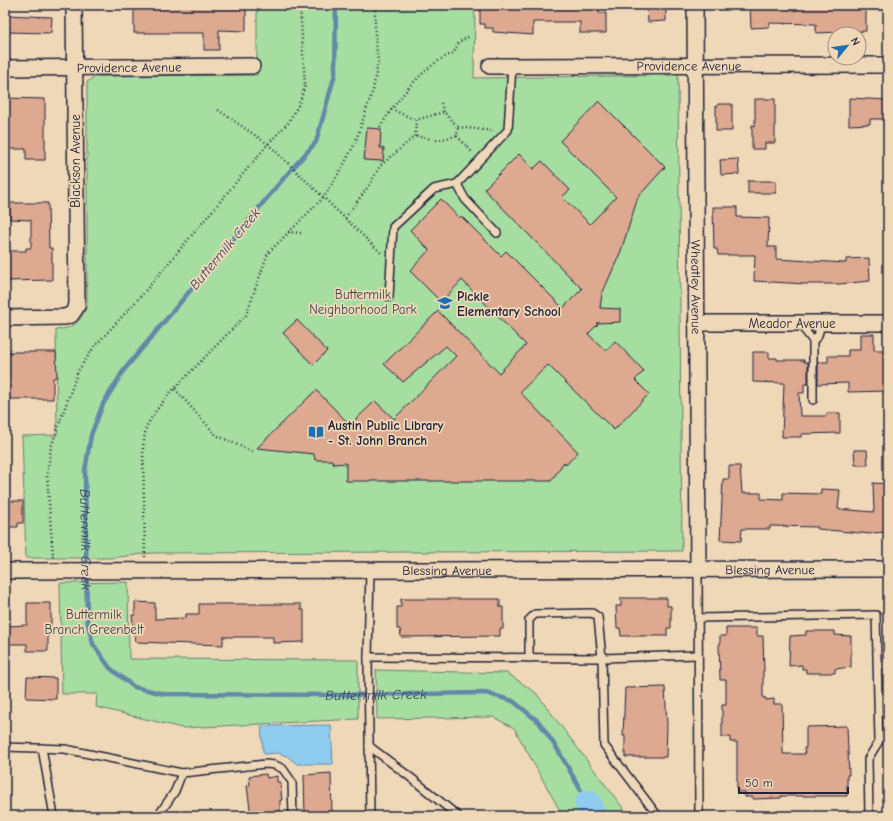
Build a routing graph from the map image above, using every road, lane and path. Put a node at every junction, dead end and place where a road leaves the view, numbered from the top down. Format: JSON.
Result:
{"nodes":[{"id":1,"x":74,"y":5,"type":"edge"},
{"id":2,"x":300,"y":5,"type":"edge"},
{"id":3,"x":376,"y":5,"type":"edge"},
{"id":4,"x":695,"y":5,"type":"edge"},
{"id":5,"x":470,"y":36,"type":"dead end"},
{"id":6,"x":694,"y":65,"type":"junction"},
{"id":7,"x":888,"y":65,"type":"edge"},
{"id":8,"x":252,"y":66,"type":"dead end"},
{"id":9,"x":490,"y":66,"type":"dead end"},
{"id":10,"x":512,"y":66,"type":"junction"},
{"id":11,"x":5,"y":68,"type":"edge"},
{"id":12,"x":74,"y":68,"type":"junction"},
{"id":13,"x":441,"y":103,"type":"dead end"},
{"id":14,"x":391,"y":109,"type":"junction"},
{"id":15,"x":218,"y":110,"type":"dead end"},
{"id":16,"x":444,"y":112,"type":"junction"},
{"id":17,"x":416,"y":120,"type":"junction"},
{"id":18,"x":380,"y":127,"type":"dead end"},
{"id":19,"x":458,"y":127,"type":"junction"},
{"id":20,"x":504,"y":133,"type":"junction"},
{"id":21,"x":415,"y":136,"type":"junction"},
{"id":22,"x":457,"y":136,"type":"junction"},
{"id":23,"x":268,"y":144,"type":"junction"},
{"id":24,"x":479,"y":159,"type":"junction"},
{"id":25,"x":457,"y":184,"type":"junction"},
{"id":26,"x":324,"y":197,"type":"junction"},
{"id":27,"x":345,"y":218,"type":"junction"},
{"id":28,"x":287,"y":232,"type":"junction"},
{"id":29,"x":300,"y":233,"type":"dead end"},
{"id":30,"x":497,"y":233,"type":"dead end"},
{"id":31,"x":390,"y":262,"type":"junction"},
{"id":32,"x":389,"y":297,"type":"dead end"},
{"id":33,"x":5,"y":318,"type":"edge"},
{"id":34,"x":696,"y":323,"type":"junction"},
{"id":35,"x":805,"y":323,"type":"junction"},
{"id":36,"x":821,"y":323,"type":"junction"},
{"id":37,"x":888,"y":323,"type":"edge"},
{"id":38,"x":813,"y":341,"type":"junction"},
{"id":39,"x":175,"y":389,"type":"junction"},
{"id":40,"x":813,"y":400,"type":"dead end"},
{"id":41,"x":253,"y":452,"type":"dead end"},
{"id":42,"x":52,"y":557,"type":"dead end"},
{"id":43,"x":145,"y":557,"type":"dead end"},
{"id":44,"x":888,"y":569,"type":"edge"},
{"id":45,"x":370,"y":570,"type":"junction"},
{"id":46,"x":698,"y":570,"type":"junction"},
{"id":47,"x":5,"y":571,"type":"edge"},
{"id":48,"x":698,"y":618,"type":"junction"},
{"id":49,"x":698,"y":655,"type":"junction"},
{"id":50,"x":368,"y":657,"type":"junction"},
{"id":51,"x":529,"y":658,"type":"junction"},
{"id":52,"x":602,"y":658,"type":"junction"},
{"id":53,"x":878,"y":665,"type":"junction"},
{"id":54,"x":888,"y":665,"type":"edge"},
{"id":55,"x":369,"y":746,"type":"junction"},
{"id":56,"x":5,"y":747,"type":"edge"},
{"id":57,"x":42,"y":748,"type":"junction"},
{"id":58,"x":182,"y":773,"type":"junction"},
{"id":59,"x":54,"y":816,"type":"edge"},
{"id":60,"x":158,"y":816,"type":"edge"},
{"id":61,"x":294,"y":816,"type":"edge"},
{"id":62,"x":370,"y":816,"type":"edge"},
{"id":63,"x":458,"y":816,"type":"edge"},
{"id":64,"x":658,"y":816,"type":"edge"},
{"id":65,"x":699,"y":816,"type":"edge"},
{"id":66,"x":869,"y":816,"type":"edge"}],
"edges":[{"from":1,"to":12,"type":"street","name":"Blackson Avenue"},
{"from":2,"to":23,"type":"path"},
{"from":3,"to":26,"type":"path"},
{"from":4,"to":6,"type":"street","name":"Wheatley Avenue"},
{"from":5,"to":14,"type":"path"},
{"from":6,"to":7,"type":"street","name":"Providence Avenue"},
{"from":6,"to":10,"type":"street","name":"Providence Avenue"},
{"from":6,"to":34,"type":"street","name":"Wheatley Avenue"},
{"from":8,"to":12,"type":"street","name":"Providence Avenue"},
{"from":9,"to":10,"type":"street","name":"Providence Avenue"},
{"from":10,"to":20,"type":"lane"},
{"from":11,"to":12,"type":"street","name":"Providence Avenue"},
{"from":12,"to":33,"type":"street","name":"Blackson Avenue"},
{"from":13,"to":16,"type":"path"},
{"from":14,"to":17,"type":"path"},
{"from":14,"to":18,"type":"path"},
{"from":15,"to":23,"type":"path"},
{"from":16,"to":17,"type":"path"},
{"from":16,"to":19,"type":"path"},
{"from":17,"to":21,"type":"path"},
{"from":19,"to":20,"type":"path"},
{"from":19,"to":22,"type":"path"},
{"from":20,"to":24,"type":"lane"},
{"from":21,"to":22,"type":"path"},
{"from":21,"to":27,"type":"path"},
{"from":22,"to":24,"type":"path"},
{"from":23,"to":26,"type":"path"},
{"from":23,"to":42,"type":"path"},
{"from":24,"to":25,"type":"lane"},
{"from":25,"to":30,"type":"lane"},
{"from":25,"to":31,"type":"lane"},
{"from":26,"to":27,"type":"path"},
{"from":26,"to":28,"type":"path"},
{"from":27,"to":31,"type":"path"},
{"from":28,"to":29,"type":"path"},
{"from":28,"to":39,"type":"path"},
{"from":31,"to":32,"type":"lane"},
{"from":34,"to":35,"type":"street","name":"Meador Avenue"},
{"from":34,"to":46,"type":"street","name":"Wheatley Avenue"},
{"from":35,"to":36,"type":"street","name":"Meador Avenue"},
{"from":35,"to":38,"type":"lane"},
{"from":36,"to":37,"type":"street","name":"Meador Avenue"},
{"from":36,"to":38,"type":"lane"},
{"from":38,"to":40,"type":"lane"},
{"from":39,"to":41,"type":"path"},
{"from":39,"to":43,"type":"path"},
{"from":44,"to":46,"type":"street","name":"Blessing Avenue"},
{"from":45,"to":46,"type":"street","name":"Blessing Avenue"},
{"from":45,"to":47,"type":"street","name":"Blessing Avenue"},
{"from":45,"to":50,"type":"lane"},
{"from":46,"to":48,"type":"lane"},
{"from":48,"to":49,"type":"lane"},
{"from":48,"to":53,"type":"lane"},
{"from":49,"to":52,"type":"lane"},
{"from":49,"to":65,"type":"lane"},
{"from":50,"to":51,"type":"lane"},
{"from":50,"to":55,"type":"lane"},
{"from":51,"to":52,"type":"lane"},
{"from":51,"to":52,"type":"lane"},
{"from":52,"to":64,"type":"lane"},
{"from":53,"to":54,"type":"lane"},
{"from":53,"to":66,"type":"lane"},
{"from":55,"to":62,"type":"lane"},
{"from":55,"to":63,"type":"lane"},
{"from":56,"to":57,"type":"lane"},
{"from":57,"to":58,"type":"lane"},
{"from":57,"to":59,"type":"lane"},
{"from":58,"to":60,"type":"lane"},
{"from":58,"to":61,"type":"lane"}]}
